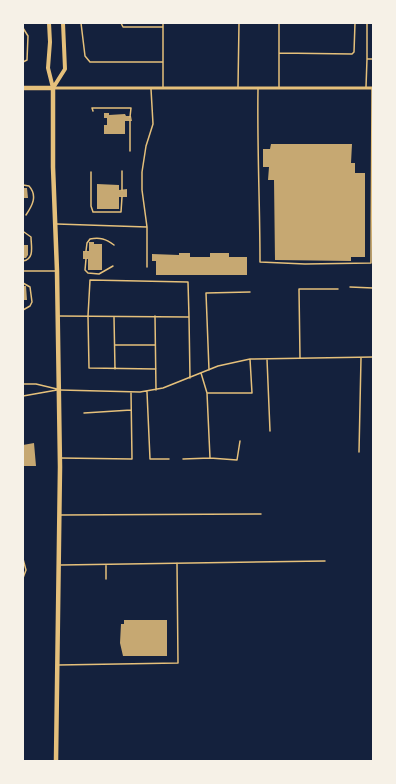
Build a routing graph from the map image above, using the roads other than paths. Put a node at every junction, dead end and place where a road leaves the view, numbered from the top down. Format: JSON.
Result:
{"nodes":[{"id":1,"x":49,"y":23,"type":"edge"},
{"id":2,"x":63,"y":23,"type":"edge"},
{"id":3,"x":81,"y":23,"type":"edge"},
{"id":4,"x":121,"y":23,"type":"edge"},
{"id":5,"x":163,"y":23,"type":"edge"},
{"id":6,"x":239,"y":23,"type":"edge"},
{"id":7,"x":279,"y":23,"type":"edge"},
{"id":8,"x":355,"y":23,"type":"edge"},
{"id":9,"x":367,"y":23,"type":"edge"},
{"id":10,"x":163,"y":27,"type":"junction"},
{"id":11,"x":23,"y":28,"type":"edge"},
{"id":12,"x":279,"y":53,"type":"junction"},
{"id":13,"x":367,"y":59,"type":"junction"},
{"id":14,"x":373,"y":59,"type":"edge"},
{"id":15,"x":23,"y":62,"type":"edge"},
{"id":16,"x":163,"y":62,"type":"junction"},
{"id":17,"x":23,"y":88,"type":"edge"},
{"id":18,"x":54,"y":88,"type":"junction"},
{"id":19,"x":366,"y":88,"type":"junction"},
{"id":20,"x":372,"y":88,"type":"edge"},
{"id":21,"x":151,"y":89,"type":"junction"},
{"id":22,"x":163,"y":89,"type":"junction"},
{"id":23,"x":238,"y":89,"type":"junction"},
{"id":24,"x":258,"y":89,"type":"junction"},
{"id":25,"x":279,"y":89,"type":"junction"},
{"id":26,"x":92,"y":111,"type":"dead end"},
{"id":27,"x":130,"y":116,"type":"dead end"},
{"id":28,"x":130,"y":121,"type":"dead end"},
{"id":29,"x":130,"y":151,"type":"dead end"},
{"id":30,"x":122,"y":171,"type":"dead end"},
{"id":31,"x":91,"y":172,"type":"dead end"},
{"id":32,"x":23,"y":185,"type":"edge"},
{"id":33,"x":122,"y":190,"type":"dead end"},
{"id":34,"x":122,"y":197,"type":"dead end"},
{"id":35,"x":26,"y":215,"type":"dead end"},
{"id":36,"x":55,"y":224,"type":"junction"},
{"id":37,"x":147,"y":227,"type":"junction"},
{"id":38,"x":24,"y":232,"type":"dead end"},
{"id":39,"x":114,"y":245,"type":"dead end"},
{"id":40,"x":86,"y":251,"type":"dead end"},
{"id":41,"x":86,"y":259,"type":"dead end"},
{"id":42,"x":23,"y":261,"type":"edge"},
{"id":43,"x":113,"y":266,"type":"dead end"},
{"id":44,"x":147,"y":267,"type":"dead end"},
{"id":45,"x":23,"y":271,"type":"edge"},
{"id":46,"x":57,"y":271,"type":"junction"},
{"id":47,"x":23,"y":283,"type":"edge"},
{"id":48,"x":350,"y":287,"type":"dead end"},
{"id":49,"x":373,"y":288,"type":"edge"},
{"id":50,"x":338,"y":289,"type":"dead end"},
{"id":51,"x":250,"y":292,"type":"dead end"},
{"id":52,"x":24,"y":310,"type":"edge"},
{"id":53,"x":58,"y":316,"type":"junction"},
{"id":54,"x":88,"y":316,"type":"junction"},
{"id":55,"x":114,"y":316,"type":"junction"},
{"id":56,"x":154,"y":316,"type":"junction"},
{"id":57,"x":189,"y":317,"type":"junction"},
{"id":58,"x":115,"y":345,"type":"junction"},
{"id":59,"x":155,"y":345,"type":"junction"},
{"id":60,"x":361,"y":357,"type":"junction"},
{"id":61,"x":373,"y":357,"type":"edge"},
{"id":62,"x":300,"y":358,"type":"junction"},
{"id":63,"x":250,"y":359,"type":"junction"},
{"id":64,"x":267,"y":359,"type":"junction"},
{"id":65,"x":115,"y":369,"type":"junction"},
{"id":66,"x":156,"y":369,"type":"junction"},
{"id":67,"x":208,"y":370,"type":"junction"},
{"id":68,"x":201,"y":373,"type":"junction"},
{"id":69,"x":190,"y":378,"type":"junction"},
{"id":70,"x":23,"y":384,"type":"edge"},
{"id":71,"x":58,"y":390,"type":"junction"},
{"id":72,"x":156,"y":390,"type":"junction"},
{"id":73,"x":147,"y":391,"type":"junction"},
{"id":74,"x":131,"y":392,"type":"junction"},
{"id":75,"x":207,"y":393,"type":"junction"},
{"id":76,"x":23,"y":396,"type":"edge"},
{"id":77,"x":131,"y":410,"type":"junction"},
{"id":78,"x":84,"y":413,"type":"dead end"},
{"id":79,"x":270,"y":431,"type":"dead end"},
{"id":80,"x":240,"y":441,"type":"dead end"},
{"id":81,"x":359,"y":452,"type":"dead end"},
{"id":82,"x":59,"y":458,"type":"junction"},
{"id":83,"x":210,"y":458,"type":"junction"},
{"id":84,"x":169,"y":459,"type":"dead end"},
{"id":85,"x":183,"y":459,"type":"dead end"},
{"id":86,"x":261,"y":514,"type":"dead end"},
{"id":87,"x":59,"y":515,"type":"junction"},
{"id":88,"x":23,"y":559,"type":"edge"},
{"id":89,"x":325,"y":561,"type":"dead end"},
{"id":90,"x":177,"y":563,"type":"junction"},
{"id":91,"x":106,"y":564,"type":"junction"},
{"id":92,"x":59,"y":565,"type":"junction"},
{"id":93,"x":23,"y":570,"type":"edge"},
{"id":94,"x":26,"y":570,"type":"junction"},
{"id":95,"x":23,"y":578,"type":"edge"},
{"id":96,"x":106,"y":579,"type":"dead end"},
{"id":97,"x":58,"y":664,"type":"junction"},
{"id":98,"x":56,"y":761,"type":"edge"}],
"edges":[{"from":1,"to":18,"type":"main road"},
{"from":2,"to":18,"type":"main road"},
{"from":3,"to":16,"type":"lane"},
{"from":4,"to":10,"type":"lane"},
{"from":5,"to":10,"type":"lane"},
{"from":6,"to":23,"type":"lane"},
{"from":7,"to":12,"type":"lane"},
{"from":8,"to":12,"type":"lane"},
{"from":9,"to":13,"type":"lane"},
{"from":10,"to":16,"type":"lane"},
{"from":11,"to":15,"type":"lane"},
{"from":12,"to":25,"type":"lane"},
{"from":13,"to":14,"type":"lane"},
{"from":13,"to":19,"type":"lane"},
{"from":16,"to":22,"type":"lane"},
{"from":17,"to":18,"type":"main road"},
{"from":18,"to":21,"type":"street"},
{"from":18,"to":36,"type":"main road"},
{"from":19,"to":20,"type":"street"},
{"from":19,"to":25,"type":"street"},
{"from":20,"to":24,"type":"lane"},
{"from":21,"to":22,"type":"street"},
{"from":21,"to":37,"type":"lane"},
{"from":22,"to":23,"type":"street"},
{"from":23,"to":24,"type":"street"},
{"from":24,"to":25,"type":"street"},
{"from":26,"to":27,"type":"lane"},
{"from":28,"to":29,"type":"lane"},
{"from":30,"to":33,"type":"lane"},
{"from":31,"to":34,"type":"lane"},
{"from":32,"to":35,"type":"lane"},
{"from":36,"to":37,"type":"lane"},
{"from":36,"to":46,"type":"main road"},
{"from":37,"to":44,"type":"lane"},
{"from":38,"to":42,"type":"lane"},
{"from":39,"to":40,"type":"lane"},
{"from":41,"to":43,"type":"lane"},
{"from":45,"to":46,"type":"lane"},
{"from":46,"to":53,"type":"main road"},
{"from":47,"to":52,"type":"lane"},
{"from":48,"to":49,"type":"lane"},
{"from":50,"to":62,"type":"lane"},
{"from":51,"to":67,"type":"lane"},
{"from":53,"to":54,"type":"lane"},
{"from":53,"to":71,"type":"main road"},
{"from":54,"to":55,"type":"lane"},
{"from":54,"to":57,"type":"lane"},
{"from":54,"to":65,"type":"lane"},
{"from":55,"to":56,"type":"lane"},
{"from":55,"to":58,"type":"lane"},
{"from":56,"to":57,"type":"lane"},
{"from":56,"to":59,"type":"lane"},
{"from":57,"to":69,"type":"lane"},
{"from":58,"to":59,"type":"lane"},
{"from":58,"to":65,"type":"lane"},
{"from":59,"to":66,"type":"lane"},
{"from":60,"to":61,"type":"lane"},
{"from":60,"to":62,"type":"lane"},
{"from":60,"to":81,"type":"lane"},
{"from":62,"to":64,"type":"lane"},
{"from":63,"to":64,"type":"lane"},
{"from":63,"to":67,"type":"lane"},
{"from":63,"to":75,"type":"lane"},
{"from":64,"to":79,"type":"lane"},
{"from":65,"to":66,"type":"lane"},
{"from":66,"to":72,"type":"lane"},
{"from":67,"to":68,"type":"lane"},
{"from":68,"to":69,"type":"lane"},
{"from":68,"to":75,"type":"lane"},
{"from":69,"to":72,"type":"lane"},
{"from":70,"to":71,"type":"lane"},
{"from":71,"to":74,"type":"lane"},
{"from":71,"to":76,"type":"lane"},
{"from":71,"to":82,"type":"main road"},
{"from":72,"to":73,"type":"lane"},
{"from":73,"to":74,"type":"lane"},
{"from":73,"to":84,"type":"lane"},
{"from":74,"to":77,"type":"lane"},
{"from":75,"to":83,"type":"lane"},
{"from":77,"to":78,"type":"lane"},
{"from":77,"to":82,"type":"lane"},
{"from":80,"to":83,"type":"lane"},
{"from":82,"to":87,"type":"main road"},
{"from":83,"to":85,"type":"lane"},
{"from":86,"to":87,"type":"lane"},
{"from":87,"to":92,"type":"main road"},
{"from":88,"to":94,"type":"lane"},
{"from":89,"to":90,"type":"lane"},
{"from":90,"to":91,"type":"lane"},
{"from":90,"to":97,"type":"lane"},
{"from":91,"to":92,"type":"lane"},
{"from":91,"to":96,"type":"lane"},
{"from":92,"to":97,"type":"main road"},
{"from":93,"to":94,"type":"lane"},
{"from":94,"to":95,"type":"lane"},
{"from":97,"to":98,"type":"main road"}]}
